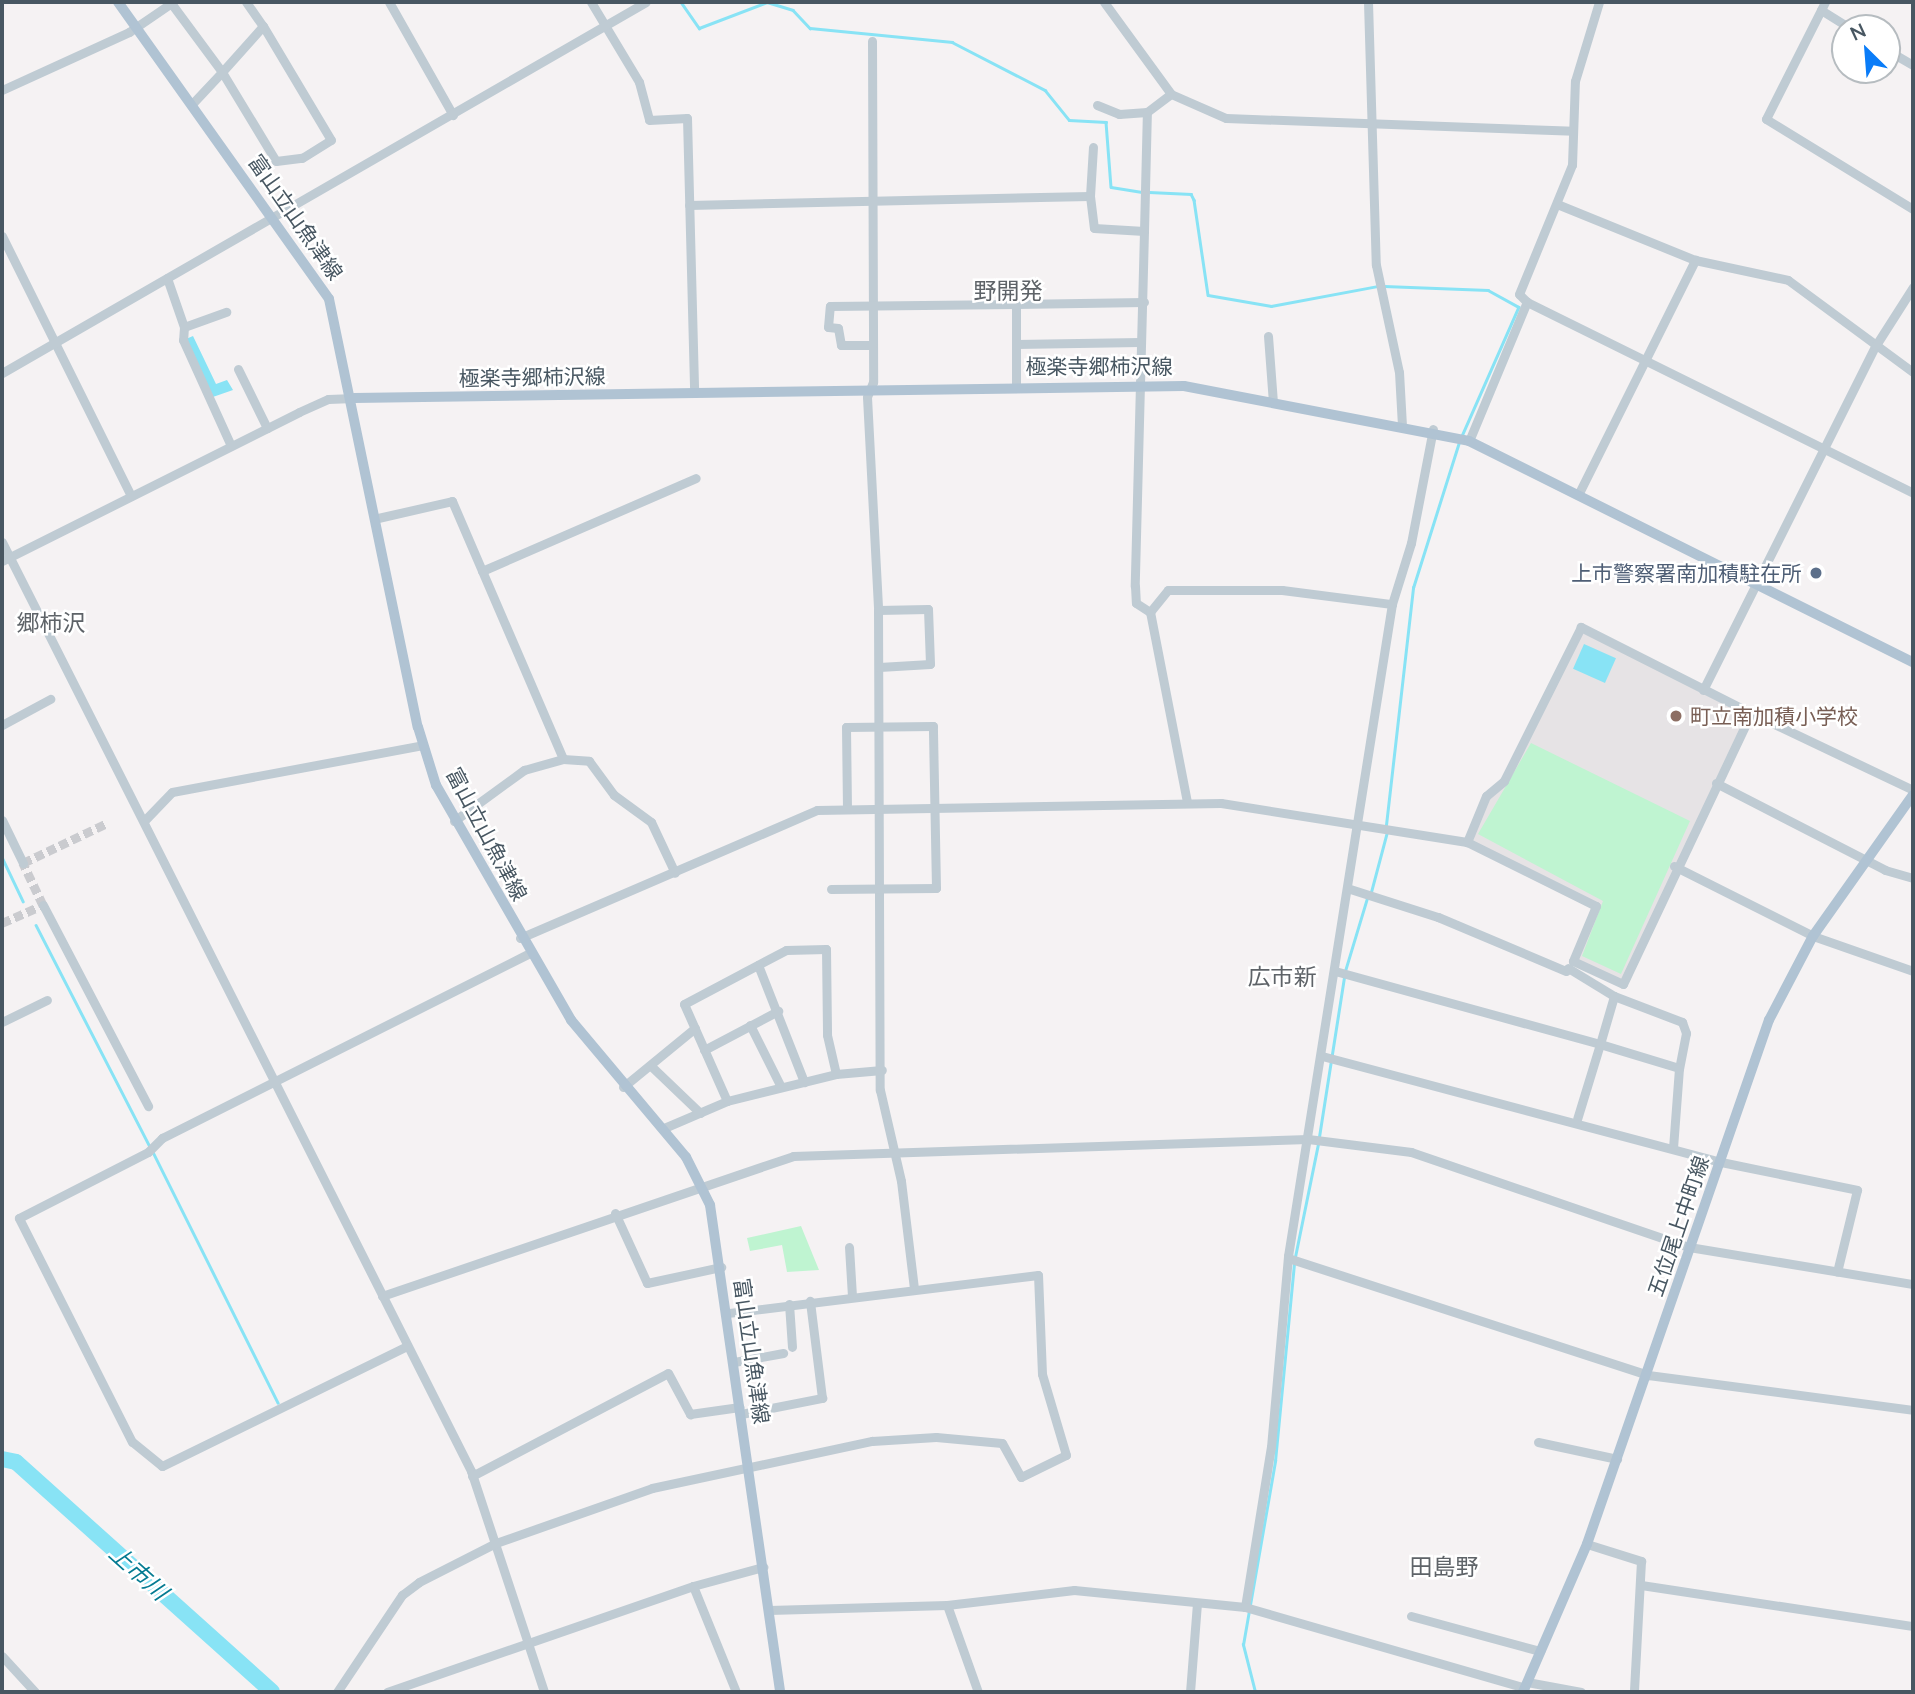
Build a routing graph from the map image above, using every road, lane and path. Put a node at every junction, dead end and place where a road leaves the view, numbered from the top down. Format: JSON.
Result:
{"nodes":[{"id":1,"x":118,"y":2,"type":"edge"},
{"id":2,"x":246,"y":2,"type":"edge"},
{"id":3,"x":389,"y":2,"type":"edge"},
{"id":4,"x":591,"y":2,"type":"edge"},
{"id":5,"x":646,"y":2,"type":"edge"},
{"id":6,"x":1104,"y":2,"type":"edge"},
{"id":7,"x":1368,"y":2,"type":"edge"},
{"id":8,"x":1599,"y":2,"type":"edge"},
{"id":9,"x":172,"y":3,"type":"edge"},
{"id":10,"x":1823,"y":6,"type":"edge"},
{"id":11,"x":263,"y":26,"type":"junction"},
{"id":12,"x":605,"y":26,"type":"junction"},
{"id":13,"x":136,"y":27,"type":"junction"},
{"id":14,"x":872,"y":41,"type":"dead end"},
{"id":15,"x":222,"y":72,"type":"junction"},
{"id":16,"x":2,"y":90,"type":"edge"},
{"id":17,"x":1171,"y":94,"type":"junction"},
{"id":18,"x":192,"y":104,"type":"junction"},
{"id":19,"x":1097,"y":105,"type":"dead end"},
{"id":20,"x":1147,"y":112,"type":"junction"},
{"id":21,"x":453,"y":115,"type":"junction"},
{"id":22,"x":1370,"y":123,"type":"junction"},
{"id":23,"x":1573,"y":131,"type":"junction"},
{"id":24,"x":1093,"y":147,"type":"dead end"},
{"id":25,"x":1090,"y":196,"type":"junction"},
{"id":26,"x":872,"y":201,"type":"junction"},
{"id":27,"x":1557,"y":204,"type":"junction"},
{"id":28,"x":689,"y":205,"type":"junction"},
{"id":29,"x":1913,"y":209,"type":"edge"},
{"id":30,"x":273,"y":216,"type":"junction"},
{"id":31,"x":1144,"y":230,"type":"junction"},
{"id":32,"x":2,"y":236,"type":"edge"},
{"id":33,"x":1696,"y":260,"type":"junction"},
{"id":34,"x":167,"y":278,"type":"junction"},
{"id":35,"x":1913,"y":287,"type":"edge"},
{"id":36,"x":1144,"y":302,"type":"junction"},
{"id":37,"x":1527,"y":302,"type":"junction"},
{"id":38,"x":872,"y":304,"type":"junction"},
{"id":39,"x":1016,"y":304,"type":"junction"},
{"id":40,"x":226,"y":312,"type":"dead end"},
{"id":41,"x":184,"y":327,"type":"junction"},
{"id":42,"x":1268,"y":335,"type":"dead end"},
{"id":43,"x":54,"y":342,"type":"junction"},
{"id":44,"x":1140,"y":342,"type":"junction"},
{"id":45,"x":1016,"y":344,"type":"junction"},
{"id":46,"x":872,"y":345,"type":"junction"},
{"id":47,"x":1876,"y":345,"type":"junction"},
{"id":48,"x":1646,"y":358,"type":"junction"},
{"id":49,"x":238,"y":369,"type":"dead end"},
{"id":50,"x":1913,"y":372,"type":"edge"},
{"id":51,"x":2,"y":373,"type":"edge"},
{"id":52,"x":1138,"y":382,"type":"junction"},
{"id":53,"x":1016,"y":385,"type":"junction"},
{"id":54,"x":868,"y":390,"type":"junction"},
{"id":55,"x":694,"y":393,"type":"junction"},
{"id":56,"x":354,"y":398,"type":"junction"},
{"id":57,"x":1273,"y":402,"type":"junction"},
{"id":58,"x":1402,"y":426,"type":"junction"},
{"id":59,"x":267,"y":428,"type":"junction"},
{"id":60,"x":1433,"y":429,"type":"junction"},
{"id":61,"x":1469,"y":441,"type":"junction"},
{"id":62,"x":231,"y":446,"type":"junction"},
{"id":63,"x":1824,"y":448,"type":"junction"},
{"id":64,"x":696,"y":478,"type":"dead end"},
{"id":65,"x":1913,"y":493,"type":"edge"},
{"id":66,"x":1578,"y":495,"type":"junction"},
{"id":67,"x":131,"y":496,"type":"junction"},
{"id":68,"x":378,"y":518,"type":"junction"},
{"id":69,"x":2,"y":542,"type":"edge"},
{"id":70,"x":6,"y":559,"type":"edge"},
{"id":71,"x":482,"y":572,"type":"junction"},
{"id":72,"x":1757,"y":584,"type":"junction"},
{"id":73,"x":1392,"y":604,"type":"junction"},
{"id":74,"x":878,"y":610,"type":"junction"},
{"id":75,"x":1150,"y":612,"type":"junction"},
{"id":76,"x":1913,"y":662,"type":"edge"},
{"id":77,"x":879,"y":667,"type":"junction"},
{"id":78,"x":1703,"y":690,"type":"junction"},
{"id":79,"x":50,"y":699,"type":"dead end"},
{"id":80,"x":1751,"y":713,"type":"junction"},
{"id":81,"x":2,"y":725,"type":"edge"},
{"id":82,"x":878,"y":726,"type":"junction"},
{"id":83,"x":423,"y":745,"type":"junction"},
{"id":84,"x":563,"y":759,"type":"junction"},
{"id":85,"x":1716,"y":783,"type":"junction"},
{"id":86,"x":1913,"y":792,"type":"edge"},
{"id":87,"x":1187,"y":803,"type":"junction"},
{"id":88,"x":847,"y":806,"type":"junction"},
{"id":89,"x":935,"y":807,"type":"junction"},
{"id":90,"x":880,"y":808,"type":"junction"},
{"id":91,"x":2,"y":820,"type":"edge"},
{"id":92,"x":1358,"y":820,"type":"junction"},
{"id":93,"x":144,"y":821,"type":"junction"},
{"id":94,"x":454,"y":821,"type":"junction"},
{"id":95,"x":1467,"y":842,"type":"junction"},
{"id":96,"x":1865,"y":860,"type":"junction"},
{"id":97,"x":23,"y":863,"type":"dead end"},
{"id":98,"x":1674,"y":866,"type":"junction"},
{"id":99,"x":675,"y":873,"type":"junction"},
{"id":100,"x":1913,"y":878,"type":"edge"},
{"id":101,"x":1347,"y":888,"type":"junction"},
{"id":102,"x":831,"y":889,"type":"dead end"},
{"id":103,"x":882,"y":890,"type":"junction"},
{"id":104,"x":43,"y":905,"type":"dead end"},
{"id":105,"x":1813,"y":936,"type":"junction"},
{"id":106,"x":520,"y":938,"type":"junction"},
{"id":107,"x":530,"y":953,"type":"junction"},
{"id":108,"x":1573,"y":961,"type":"junction"},
{"id":109,"x":758,"y":965,"type":"junction"},
{"id":110,"x":1335,"y":971,"type":"junction"},
{"id":111,"x":1566,"y":971,"type":"junction"},
{"id":112,"x":1913,"y":971,"type":"edge"},
{"id":113,"x":1614,"y":996,"type":"junction"},
{"id":114,"x":47,"y":1000,"type":"dead end"},
{"id":115,"x":778,"y":1011,"type":"junction"},
{"id":116,"x":2,"y":1022,"type":"edge"},
{"id":117,"x":750,"y":1026,"type":"junction"},
{"id":118,"x":695,"y":1028,"type":"junction"},
{"id":119,"x":1600,"y":1044,"type":"junction"},
{"id":120,"x":705,"y":1050,"type":"junction"},
{"id":121,"x":1322,"y":1056,"type":"junction"},
{"id":122,"x":651,"y":1066,"type":"junction"},
{"id":123,"x":1679,"y":1068,"type":"junction"},
{"id":124,"x":882,"y":1070,"type":"junction"},
{"id":125,"x":836,"y":1074,"type":"junction"},
{"id":126,"x":804,"y":1082,"type":"junction"},
{"id":127,"x":275,"y":1083,"type":"junction"},
{"id":128,"x":623,"y":1087,"type":"junction"},
{"id":129,"x":781,"y":1087,"type":"junction"},
{"id":130,"x":727,"y":1101,"type":"junction"},
{"id":131,"x":148,"y":1106,"type":"dead end"},
{"id":132,"x":700,"y":1113,"type":"junction"},
{"id":133,"x":1577,"y":1119,"type":"junction"},
{"id":134,"x":664,"y":1128,"type":"junction"},
{"id":135,"x":1308,"y":1139,"type":"junction"},
{"id":136,"x":1673,"y":1148,"type":"junction"},
{"id":137,"x":890,"y":1149,"type":"junction"},
{"id":138,"x":1721,"y":1162,"type":"junction"},
{"id":139,"x":701,"y":1183,"type":"junction"},
{"id":140,"x":615,"y":1213,"type":"junction"},
{"id":141,"x":849,"y":1247,"type":"dead end"},
{"id":142,"x":1689,"y":1247,"type":"junction"},
{"id":143,"x":1288,"y":1258,"type":"junction"},
{"id":144,"x":721,"y":1267,"type":"junction"},
{"id":145,"x":1837,"y":1272,"type":"junction"},
{"id":146,"x":1913,"y":1284,"type":"edge"},
{"id":147,"x":914,"y":1288,"type":"junction"},
{"id":148,"x":382,"y":1296,"type":"junction"},
{"id":149,"x":852,"y":1296,"type":"junction"},
{"id":150,"x":810,"y":1301,"type":"junction"},
{"id":151,"x":789,"y":1304,"type":"junction"},
{"id":152,"x":727,"y":1313,"type":"junction"},
{"id":153,"x":407,"y":1346,"type":"junction"},
{"id":154,"x":792,"y":1347,"type":"dead end"},
{"id":155,"x":783,"y":1353,"type":"dead end"},
{"id":156,"x":734,"y":1362,"type":"junction"},
{"id":157,"x":1648,"y":1375,"type":"junction"},
{"id":158,"x":1913,"y":1410,"type":"edge"},
{"id":159,"x":741,"y":1411,"type":"junction"},
{"id":160,"x":1538,"y":1442,"type":"dead end"},
{"id":161,"x":1618,"y":1459,"type":"junction"},
{"id":162,"x":749,"y":1463,"type":"junction"},
{"id":163,"x":472,"y":1476,"type":"junction"},
{"id":164,"x":496,"y":1543,"type":"junction"},
{"id":165,"x":1587,"y":1544,"type":"junction"},
{"id":166,"x":763,"y":1567,"type":"junction"},
{"id":167,"x":1641,"y":1585,"type":"junction"},
{"id":168,"x":693,"y":1586,"type":"junction"},
{"id":169,"x":1197,"y":1603,"type":"junction"},
{"id":170,"x":947,"y":1605,"type":"junction"},
{"id":171,"x":1245,"y":1607,"type":"junction"},
{"id":172,"x":769,"y":1610,"type":"junction"},
{"id":173,"x":1411,"y":1616,"type":"dead end"},
{"id":174,"x":1913,"y":1626,"type":"edge"},
{"id":175,"x":529,"y":1645,"type":"junction"},
{"id":176,"x":1541,"y":1651,"type":"junction"},
{"id":177,"x":2,"y":1656,"type":"edge"},
{"id":178,"x":1525,"y":1687,"type":"edge"},
{"id":179,"x":736,"y":1689,"type":"edge"},
{"id":180,"x":36,"y":1692,"type":"edge"},
{"id":181,"x":337,"y":1692,"type":"edge"},
{"id":182,"x":387,"y":1692,"type":"edge"},
{"id":183,"x":544,"y":1692,"type":"edge"},
{"id":184,"x":725,"y":1692,"type":"edge"},
{"id":185,"x":780,"y":1692,"type":"edge"},
{"id":186,"x":978,"y":1692,"type":"edge"},
{"id":187,"x":1190,"y":1692,"type":"edge"},
{"id":188,"x":1581,"y":1692,"type":"edge"},
{"id":189,"x":1634,"y":1692,"type":"edge"}],
"edges":[{"from":1,"to":13,"type":"main road","name":"富山立山魚津線"},
{"from":2,"to":11,"type":"street"},
{"from":3,"to":21,"type":"street"},
{"from":4,"to":12,"type":"street"},
{"from":5,"to":12,"type":"street"},
{"from":6,"to":17,"type":"street"},
{"from":7,"to":22,"type":"street"},
{"from":8,"to":23,"type":"street"},
{"from":9,"to":13,"type":"street"},
{"from":9,"to":15,"type":"street"},
{"from":10,"to":29,"type":"street"},
{"from":11,"to":15,"type":"street"},
{"from":11,"to":15,"type":"street"},
{"from":12,"to":21,"type":"street"},
{"from":12,"to":28,"type":"street"},
{"from":13,"to":16,"type":"street"},
{"from":13,"to":18,"type":"main road","name":"富山立山魚津線"},
{"from":14,"to":26,"type":"street"},
{"from":15,"to":18,"type":"street"},
{"from":17,"to":20,"type":"street"},
{"from":17,"to":22,"type":"street"},
{"from":18,"to":30,"type":"main road","name":"富山立山魚津線"},
{"from":19,"to":20,"type":"street"},
{"from":20,"to":31,"type":"street"},
{"from":21,"to":30,"type":"street"},
{"from":22,"to":23,"type":"street"},
{"from":22,"to":58,"type":"street"},
{"from":23,"to":27,"type":"street"},
{"from":24,"to":25,"type":"street"},
{"from":25,"to":26,"type":"street"},
{"from":25,"to":31,"type":"street"},
{"from":26,"to":28,"type":"street"},
{"from":26,"to":38,"type":"street"},
{"from":27,"to":33,"type":"street"},
{"from":27,"to":37,"type":"street"},
{"from":28,"to":55,"type":"street"},
{"from":30,"to":34,"type":"street"},
{"from":30,"to":56,"type":"main road","name":"富山立山魚津線"},
{"from":31,"to":36,"type":"street"},
{"from":32,"to":43,"type":"street"},
{"from":33,"to":47,"type":"street"},
{"from":33,"to":48,"type":"street"},
{"from":34,"to":41,"type":"street"},
{"from":34,"to":43,"type":"street"},
{"from":35,"to":47,"type":"street"},
{"from":36,"to":39,"type":"street"},
{"from":36,"to":44,"type":"street"},
{"from":37,"to":48,"type":"street"},
{"from":37,"to":61,"type":"street"},
{"from":38,"to":39,"type":"street"},
{"from":38,"to":46,"type":"street"},
{"from":38,"to":46,"type":"street"},
{"from":39,"to":45,"type":"street"},
{"from":40,"to":41,"type":"street"},
{"from":41,"to":62,"type":"street"},
{"from":42,"to":57,"type":"street"},
{"from":43,"to":51,"type":"street"},
{"from":43,"to":67,"type":"street"},
{"from":44,"to":45,"type":"street"},
{"from":44,"to":52,"type":"street"},
{"from":45,"to":53,"type":"street"},
{"from":46,"to":54,"type":"street"},
{"from":47,"to":50,"type":"street"},
{"from":47,"to":63,"type":"street"},
{"from":48,"to":63,"type":"street"},
{"from":48,"to":66,"type":"street"},
{"from":49,"to":59,"type":"street"},
{"from":52,"to":53,"type":"main road","name":"極楽寺郷柿沢線"},
{"from":52,"to":57,"type":"main road","name":"極楽寺郷柿沢線"},
{"from":52,"to":75,"type":"street"},
{"from":53,"to":54,"type":"main road","name":"極楽寺郷柿沢線"},
{"from":54,"to":55,"type":"main road","name":"極楽寺郷柿沢線"},
{"from":54,"to":74,"type":"street"},
{"from":55,"to":56,"type":"main road","name":"極楽寺郷柿沢線"},
{"from":56,"to":59,"type":"street"},
{"from":56,"to":68,"type":"main road","name":"富山立山魚津線"},
{"from":57,"to":58,"type":"main road","name":"極楽寺郷柿沢線"},
{"from":58,"to":60,"type":"main road","name":"極楽寺郷柿沢線"},
{"from":59,"to":62,"type":"street"},
{"from":60,"to":61,"type":"main road","name":"極楽寺郷柿沢線"},
{"from":60,"to":73,"type":"street"},
{"from":61,"to":66,"type":"main road","name":"極楽寺郷柿沢線"},
{"from":62,"to":67,"type":"street"},
{"from":63,"to":65,"type":"street"},
{"from":63,"to":72,"type":"street"},
{"from":64,"to":71,"type":"street"},
{"from":66,"to":72,"type":"main road","name":"極楽寺郷柿沢線"},
{"from":67,"to":70,"type":"street"},
{"from":68,"to":71,"type":"street"},
{"from":68,"to":83,"type":"main road","name":"富山立山魚津線"},
{"from":69,"to":70,"type":"street"},
{"from":70,"to":93,"type":"street"},
{"from":71,"to":84,"type":"street"},
{"from":72,"to":76,"type":"main road","name":"極楽寺郷柿沢線"},
{"from":72,"to":78,"type":"street"},
{"from":73,"to":75,"type":"street"},
{"from":73,"to":92,"type":"street"},
{"from":74,"to":77,"type":"street"},
{"from":74,"to":77,"type":"street"},
{"from":75,"to":87,"type":"street"},
{"from":77,"to":82,"type":"street"},
{"from":78,"to":80,"type":"street"},
{"from":78,"to":95,"type":"street"},
{"from":79,"to":81,"type":"street"},
{"from":80,"to":85,"type":"street"},
{"from":80,"to":86,"type":"street"},
{"from":82,"to":88,"type":"street"},
{"from":82,"to":89,"type":"street"},
{"from":82,"to":90,"type":"street"},
{"from":83,"to":93,"type":"street"},
{"from":83,"to":94,"type":"main road","name":"富山立山魚津線"},
{"from":84,"to":94,"type":"street"},
{"from":84,"to":99,"type":"street"},
{"from":85,"to":96,"type":"street"},
{"from":85,"to":98,"type":"street"},
{"from":86,"to":96,"type":"main road","name":"五位尾上中町線"},
{"from":87,"to":89,"type":"street"},
{"from":87,"to":92,"type":"street"},
{"from":88,"to":90,"type":"street"},
{"from":88,"to":99,"type":"street"},
{"from":89,"to":90,"type":"street"},
{"from":89,"to":103,"type":"street"},
{"from":90,"to":103,"type":"street"},
{"from":91,"to":97,"type":"street"},
{"from":92,"to":95,"type":"street"},
{"from":92,"to":101,"type":"street"},
{"from":93,"to":127,"type":"street"},
{"from":94,"to":106,"type":"main road","name":"富山立山魚津線"},
{"from":95,"to":108,"type":"street"},
{"from":96,"to":100,"type":"street"},
{"from":96,"to":105,"type":"main road","name":"五位尾上中町線"},
{"from":98,"to":105,"type":"street"},
{"from":98,"to":108,"type":"street"},
{"from":99,"to":106,"type":"street"},
{"from":101,"to":110,"type":"street"},
{"from":101,"to":111,"type":"street"},
{"from":102,"to":103,"type":"street"},
{"from":103,"to":124,"type":"street"},
{"from":104,"to":131,"type":"street"},
{"from":105,"to":112,"type":"street"},
{"from":105,"to":138,"type":"main road","name":"五位尾上中町線"},
{"from":106,"to":107,"type":"main road","name":"富山立山魚津線"},
{"from":107,"to":127,"type":"street"},
{"from":107,"to":128,"type":"main road","name":"富山立山魚津線"},
{"from":108,"to":111,"type":"street"},
{"from":109,"to":115,"type":"street"},
{"from":109,"to":118,"type":"street"},
{"from":109,"to":125,"type":"street"},
{"from":110,"to":119,"type":"street"},
{"from":110,"to":121,"type":"street"},
{"from":111,"to":113,"type":"street"},
{"from":113,"to":119,"type":"street"},
{"from":113,"to":123,"type":"street"},
{"from":114,"to":116,"type":"street"},
{"from":115,"to":117,"type":"street"},
{"from":115,"to":126,"type":"street"},
{"from":117,"to":120,"type":"street"},
{"from":117,"to":129,"type":"street"},
{"from":118,"to":120,"type":"street"},
{"from":118,"to":122,"type":"street"},
{"from":119,"to":123,"type":"street"},
{"from":119,"to":133,"type":"street"},
{"from":120,"to":130,"type":"street"},
{"from":121,"to":133,"type":"street"},
{"from":121,"to":135,"type":"street"},
{"from":122,"to":128,"type":"street"},
{"from":122,"to":132,"type":"street"},
{"from":123,"to":136,"type":"street"},
{"from":124,"to":125,"type":"street"},
{"from":124,"to":137,"type":"street"},
{"from":125,"to":126,"type":"street"},
{"from":126,"to":129,"type":"street"},
{"from":127,"to":148,"type":"street"},
{"from":127,"to":153,"type":"street"},
{"from":128,"to":134,"type":"main road","name":"富山立山魚津線"},
{"from":129,"to":130,"type":"street"},
{"from":130,"to":132,"type":"street"},
{"from":132,"to":134,"type":"street"},
{"from":133,"to":136,"type":"street"},
{"from":134,"to":139,"type":"main road","name":"富山立山魚津線"},
{"from":135,"to":137,"type":"street"},
{"from":135,"to":142,"type":"street"},
{"from":135,"to":143,"type":"street"},
{"from":136,"to":138,"type":"street"},
{"from":137,"to":139,"type":"street"},
{"from":137,"to":147,"type":"street"},
{"from":138,"to":142,"type":"main road","name":"五位尾上中町線"},
{"from":138,"to":145,"type":"street"},
{"from":139,"to":140,"type":"street"},
{"from":139,"to":144,"type":"main road","name":"富山立山魚津線"},
{"from":140,"to":144,"type":"street"},
{"from":140,"to":148,"type":"street"},
{"from":141,"to":149,"type":"street"},
{"from":142,"to":145,"type":"street"},
{"from":142,"to":157,"type":"main road","name":"五位尾上中町線"},
{"from":143,"to":157,"type":"street"},
{"from":143,"to":171,"type":"street"},
{"from":144,"to":152,"type":"main road","name":"富山立山魚津線"},
{"from":145,"to":146,"type":"street"},
{"from":147,"to":149,"type":"street"},
{"from":147,"to":162,"type":"street"},
{"from":148,"to":153,"type":"street"},
{"from":149,"to":150,"type":"street"},
{"from":150,"to":151,"type":"street"},
{"from":150,"to":159,"type":"street"},
{"from":151,"to":152,"type":"street"},
{"from":151,"to":154,"type":"street"},
{"from":152,"to":156,"type":"main road","name":"富山立山魚津線"},
{"from":153,"to":163,"type":"street"},
{"from":155,"to":156,"type":"street"},
{"from":156,"to":159,"type":"main road","name":"富山立山魚津線"},
{"from":157,"to":158,"type":"street"},
{"from":157,"to":161,"type":"main road","name":"五位尾上中町線"},
{"from":159,"to":162,"type":"main road","name":"富山立山魚津線"},
{"from":159,"to":163,"type":"street"},
{"from":160,"to":161,"type":"street"},
{"from":161,"to":165,"type":"main road","name":"五位尾上中町線"},
{"from":162,"to":164,"type":"street"},
{"from":162,"to":166,"type":"main road","name":"富山立山魚津線"},
{"from":163,"to":164,"type":"street"},
{"from":164,"to":175,"type":"street"},
{"from":164,"to":181,"type":"street"},
{"from":165,"to":167,"type":"street"},
{"from":165,"to":176,"type":"main road","name":"五位尾上中町線"},
{"from":166,"to":168,"type":"street"},
{"from":166,"to":172,"type":"main road","name":"富山立山魚津線"},
{"from":167,"to":174,"type":"street"},
{"from":167,"to":189,"type":"street"},
{"from":168,"to":175,"type":"street"},
{"from":168,"to":179,"type":"street"},
{"from":169,"to":170,"type":"street"},
{"from":169,"to":171,"type":"street"},
{"from":169,"to":187,"type":"street"},
{"from":170,"to":172,"type":"street"},
{"from":170,"to":186,"type":"street"},
{"from":171,"to":178,"type":"street"},
{"from":172,"to":185,"type":"main road","name":"富山立山魚津線"},
{"from":173,"to":176,"type":"street"},
{"from":175,"to":182,"type":"street"},
{"from":175,"to":183,"type":"street"},
{"from":176,"to":178,"type":"main road","name":"五位尾上中町線"},
{"from":177,"to":180,"type":"street"},
{"from":178,"to":188,"type":"street"},
{"from":179,"to":184,"type":"street"}]}
